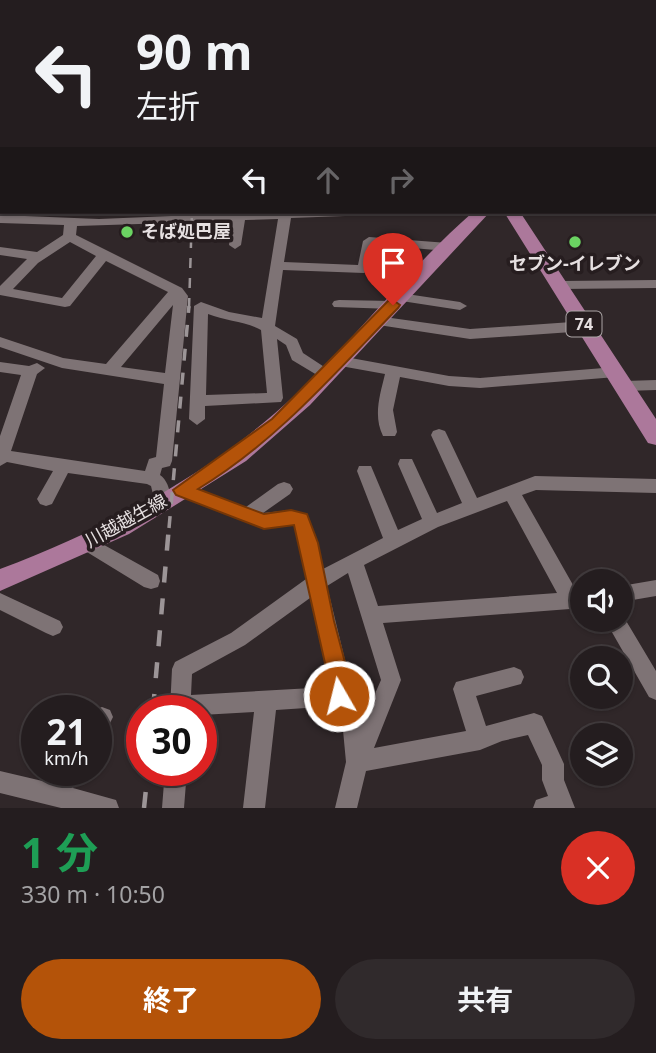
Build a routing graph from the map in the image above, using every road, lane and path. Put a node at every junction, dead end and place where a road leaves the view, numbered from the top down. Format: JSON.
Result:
{"nodes":[{"id":1,"x":304,"y":214,"type":"edge"},
{"id":2,"x":480,"y":214,"type":"edge"},
{"id":3,"x":513,"y":214,"type":"edge"},
{"id":4,"x":285,"y":215,"type":"junction"},
{"id":5,"x":36,"y":216,"type":"edge"},
{"id":6,"x":239,"y":218,"type":"junction"},
{"id":7,"x":1,"y":220,"type":"edge"},
{"id":8,"x":70,"y":230,"type":"junction"},
{"id":9,"x":235,"y":245,"type":"dead end"},
{"id":10,"x":448,"y":247,"type":"junction"},
{"id":11,"x":0,"y":251,"type":"edge"},
{"id":12,"x":37,"y":256,"type":"junction"},
{"id":13,"x":103,"y":256,"type":"junction"},
{"id":14,"x":279,"y":266,"type":"junction"},
{"id":15,"x":656,"y":284,"type":"edge"},
{"id":16,"x":561,"y":285,"type":"junction"},
{"id":17,"x":177,"y":291,"type":"junction"},
{"id":18,"x":1,"y":293,"type":"edge"},
{"id":19,"x":397,"y":301,"type":"junction"},
{"id":20,"x":340,"y":304,"type":"dead end"},
{"id":21,"x":460,"y":306,"type":"dead end"},
{"id":22,"x":377,"y":321,"type":"junction"},
{"id":23,"x":262,"y":324,"type":"junction"},
{"id":24,"x":586,"y":326,"type":"junction"},
{"id":25,"x":0,"y":342,"type":"edge"},
{"id":26,"x":56,"y":361,"type":"junction"},
{"id":27,"x":0,"y":367,"type":"edge"},
{"id":28,"x":333,"y":368,"type":"junction"},
{"id":29,"x":110,"y":370,"type":"junction"},
{"id":30,"x":30,"y":371,"type":"junction"},
{"id":31,"x":393,"y":372,"type":"junction"},
{"id":32,"x":621,"y":379,"type":"junction"},
{"id":33,"x":174,"y":380,"type":"junction"},
{"id":34,"x":656,"y":386,"type":"edge"},
{"id":35,"x":275,"y":398,"type":"junction"},
{"id":36,"x":198,"y":401,"type":"junction"},
{"id":37,"x":197,"y":419,"type":"dead end"},
{"id":38,"x":277,"y":423,"type":"junction"},
{"id":39,"x":389,"y":432,"type":"dead end"},
{"id":40,"x":439,"y":435,"type":"dead end"},
{"id":41,"x":656,"y":437,"type":"edge"},
{"id":42,"x":1,"y":457,"type":"edge"},
{"id":43,"x":406,"y":464,"type":"dead end"},
{"id":44,"x":64,"y":466,"type":"junction"},
{"id":45,"x":365,"y":471,"type":"dead end"},
{"id":46,"x":151,"y":478,"type":"junction"},
{"id":47,"x":656,"y":486,"type":"edge"},
{"id":48,"x":284,"y":489,"type":"dead end"},
{"id":49,"x":182,"y":490,"type":"junction"},
{"id":50,"x":511,"y":492,"type":"junction"},
{"id":51,"x":46,"y":499,"type":"dead end"},
{"id":52,"x":162,"y":502,"type":"junction"},
{"id":53,"x":472,"y":507,"type":"junction"},
{"id":54,"x":249,"y":514,"type":"junction"},
{"id":55,"x":432,"y":522,"type":"junction"},
{"id":56,"x":394,"y":542,"type":"junction"},
{"id":57,"x":88,"y":544,"type":"junction"},
{"id":58,"x":354,"y":561,"type":"junction"},
{"id":59,"x":0,"y":580,"type":"edge"},
{"id":60,"x":151,"y":581,"type":"dead end"},
{"id":61,"x":318,"y":581,"type":"junction"},
{"id":62,"x":656,"y":588,"type":"edge"},
{"id":63,"x":570,"y":589,"type":"edge"},
{"id":64,"x":633,"y":592,"type":"edge"},
{"id":65,"x":0,"y":601,"type":"edge"},
{"id":66,"x":570,"y":601,"type":"edge"},
{"id":67,"x":370,"y":615,"type":"junction"},
{"id":68,"x":54,"y":627,"type":"dead end"},
{"id":69,"x":622,"y":632,"type":"edge"},
{"id":70,"x":514,"y":677,"type":"dead end"},
{"id":71,"x":656,"y":690,"type":"edge"},
{"id":72,"x":181,"y":695,"type":"edge"},
{"id":73,"x":343,"y":696,"type":"junction"},
{"id":74,"x":266,"y":701,"type":"junction"},
{"id":75,"x":217,"y":705,"type":"edge"},
{"id":76,"x":480,"y":739,"type":"junction"},
{"id":77,"x":357,"y":762,"type":"junction"},
{"id":78,"x":0,"y":782,"type":"edge"},
{"id":79,"x":62,"y":786,"type":"edge"},
{"id":80,"x":175,"y":786,"type":"edge"},
{"id":81,"x":57,"y":795,"type":"junction"},
{"id":82,"x":557,"y":807,"type":"edge"},
{"id":83,"x":108,"y":808,"type":"edge"},
{"id":84,"x":173,"y":808,"type":"edge"},
{"id":85,"x":254,"y":808,"type":"edge"},
{"id":86,"x":346,"y":808,"type":"edge"}],
"edges":[{"from":1,"to":4,"type":"street"},
{"from":2,"to":10,"type":"main road","name":"川越越生線"},
{"from":3,"to":16,"type":"main road","number":"74"},
{"from":4,"to":6,"type":"street"},
{"from":4,"to":14,"type":"street"},
{"from":5,"to":7,"type":"street"},
{"from":5,"to":8,"type":"street"},
{"from":6,"to":8,"type":"street"},
{"from":6,"to":9,"type":"street"},
{"from":8,"to":12,"type":"street"},
{"from":8,"to":13,"type":"street"},
{"from":10,"to":14,"type":"street"},
{"from":10,"to":19,"type":"main road","name":"川越越生線"},
{"from":11,"to":12,"type":"street"},
{"from":12,"to":18,"type":"street"},
{"from":13,"to":17,"type":"street"},
{"from":13,"to":18,"type":"street"},
{"from":14,"to":23,"type":"street"},
{"from":15,"to":16,"type":"street"},
{"from":16,"to":24,"type":"main road","number":"74"},
{"from":17,"to":29,"type":"street"},
{"from":17,"to":33,"type":"street"},
{"from":19,"to":20,"type":"street"},
{"from":19,"to":21,"type":"street"},
{"from":19,"to":22,"type":"main road","name":"川越越生線"},
{"from":22,"to":24,"type":"street"},
{"from":22,"to":28,"type":"main road","name":"川越越生線"},
{"from":23,"to":28,"type":"street"},
{"from":23,"to":35,"type":"street"},
{"from":23,"to":36,"type":"street"},
{"from":24,"to":32,"type":"main road","number":"74"},
{"from":25,"to":26,"type":"street"},
{"from":26,"to":29,"type":"street"},
{"from":26,"to":30,"type":"street"},
{"from":27,"to":30,"type":"street"},
{"from":28,"to":31,"type":"street"},
{"from":28,"to":38,"type":"main road","name":"川越越生線"},
{"from":29,"to":33,"type":"street"},
{"from":30,"to":42,"type":"street"},
{"from":31,"to":32,"type":"street"},
{"from":31,"to":39,"type":"street"},
{"from":32,"to":34,"type":"street"},
{"from":32,"to":41,"type":"main road","number":"74"},
{"from":33,"to":46,"type":"street"},
{"from":35,"to":36,"type":"street"},
{"from":35,"to":38,"type":"street"},
{"from":36,"to":37,"type":"street"},
{"from":38,"to":49,"type":"main road","name":"川越越生線"},
{"from":40,"to":53,"type":"street"},
{"from":42,"to":44,"type":"street"},
{"from":43,"to":55,"type":"street"},
{"from":44,"to":46,"type":"street"},
{"from":44,"to":51,"type":"street"},
{"from":45,"to":56,"type":"street"},
{"from":46,"to":52,"type":"street"},
{"from":47,"to":50,"type":"street"},
{"from":48,"to":54,"type":"street"},
{"from":49,"to":52,"type":"main road","name":"川越越生線"},
{"from":49,"to":54,"type":"street"},
{"from":50,"to":53,"type":"street"},
{"from":50,"to":63,"type":"street"},
{"from":52,"to":57,"type":"main road","name":"川越越生線"},
{"from":53,"to":55,"type":"street"},
{"from":54,"to":61,"type":"street"},
{"from":55,"to":56,"type":"street"},
{"from":56,"to":58,"type":"street"},
{"from":57,"to":59,"type":"main road","name":"川越越生線"},
{"from":57,"to":60,"type":"street"},
{"from":58,"to":61,"type":"street"},
{"from":58,"to":67,"type":"street"},
{"from":61,"to":72,"type":"street"},
{"from":61,"to":73,"type":"street"},
{"from":62,"to":64,"type":"street"},
{"from":65,"to":68,"type":"street"},
{"from":66,"to":67,"type":"street"},
{"from":67,"to":77,"type":"street"},
{"from":69,"to":71,"type":"street"},
{"from":70,"to":76,"type":"street"},
{"from":73,"to":74,"type":"street"},
{"from":73,"to":77,"type":"street"},
{"from":74,"to":75,"type":"street"},
{"from":74,"to":85,"type":"street"},
{"from":76,"to":77,"type":"street"},
{"from":76,"to":82,"type":"street"},
{"from":77,"to":86,"type":"street"},
{"from":78,"to":81,"type":"street"},
{"from":79,"to":81,"type":"street"},
{"from":80,"to":84,"type":"street"},
{"from":81,"to":83,"type":"street"}]}
